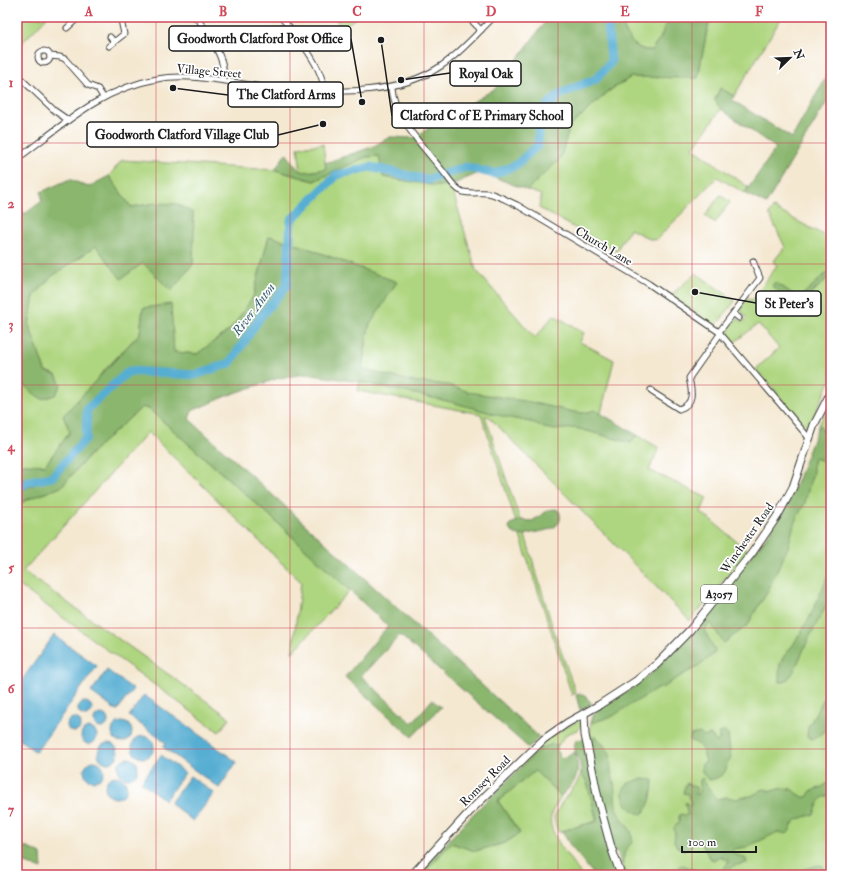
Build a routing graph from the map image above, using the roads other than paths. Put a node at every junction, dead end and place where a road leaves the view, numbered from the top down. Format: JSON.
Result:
{"nodes":[{"id":1,"x":79,"y":17,"type":"edge"},
{"id":2,"x":194,"y":17,"type":"edge"},
{"id":3,"x":281,"y":17,"type":"edge"},
{"id":4,"x":468,"y":17,"type":"edge"},
{"id":5,"x":494,"y":17,"type":"edge"},
{"id":6,"x":121,"y":18,"type":"edge"},
{"id":7,"x":73,"y":19,"type":"edge"},
{"id":8,"x":67,"y":28,"type":"dead end"},
{"id":9,"x":481,"y":30,"type":"junction"},
{"id":10,"x":110,"y":37,"type":"dead end"},
{"id":11,"x":114,"y":42,"type":"junction"},
{"id":12,"x":110,"y":46,"type":"dead end"},
{"id":13,"x":50,"y":56,"type":"dead end"},
{"id":14,"x":17,"y":75,"type":"edge"},
{"id":15,"x":222,"y":80,"type":"junction"},
{"id":16,"x":392,"y":87,"type":"junction"},
{"id":17,"x":324,"y":91,"type":"junction"},
{"id":18,"x":104,"y":97,"type":"junction"},
{"id":19,"x":68,"y":120,"type":"junction"},
{"id":20,"x":17,"y":159,"type":"edge"},
{"id":21,"x":753,"y":261,"type":"dead end"},
{"id":22,"x":734,"y":314,"type":"junction"},
{"id":23,"x":739,"y":318,"type":"dead end"},
{"id":24,"x":719,"y":333,"type":"junction"},
{"id":25,"x":651,"y":390,"type":"dead end"},
{"id":26,"x":831,"y":392,"type":"edge"},
{"id":27,"x":809,"y":438,"type":"junction"},
{"id":28,"x":584,"y":714,"type":"junction"},
{"id":29,"x":412,"y":875,"type":"edge"},
{"id":30,"x":621,"y":875,"type":"edge"}],
"edges":[{"from":1,"to":7,"type":"street"},
{"from":2,"to":15,"type":"street"},
{"from":3,"to":17,"type":"street"},
{"from":4,"to":9,"type":"street"},
{"from":5,"to":9,"type":"street","name":"Village Street"},
{"from":6,"to":11,"type":"street"},
{"from":7,"to":8,"type":"street"},
{"from":9,"to":16,"type":"street","name":"Village Street"},
{"from":10,"to":11,"type":"street"},
{"from":11,"to":12,"type":"street"},
{"from":13,"to":18,"type":"street"},
{"from":14,"to":19,"type":"street"},
{"from":15,"to":17,"type":"street","name":"Village Street"},
{"from":15,"to":18,"type":"street","name":"Village Street"},
{"from":16,"to":17,"type":"street","name":"Village Street"},
{"from":16,"to":24,"type":"street","name":"Church Lane"},
{"from":18,"to":19,"type":"street","name":"Village Street"},
{"from":19,"to":20,"type":"street","name":"Village Street"},
{"from":21,"to":22,"type":"street"},
{"from":22,"to":23,"type":"street"},
{"from":22,"to":24,"type":"street"},
{"from":24,"to":25,"type":"street"},
{"from":24,"to":27,"type":"street","name":"Church Lane"},
{"from":26,"to":27,"type":"main road","name":"Winchester Road","number":"A3057"},
{"from":27,"to":28,"type":"main road","name":"Winchester Road","number":"A3057"},
{"from":28,"to":29,"type":"main road","name":"Romsey Road","number":"A3057"},
{"from":28,"to":30,"type":"main road"}]}
